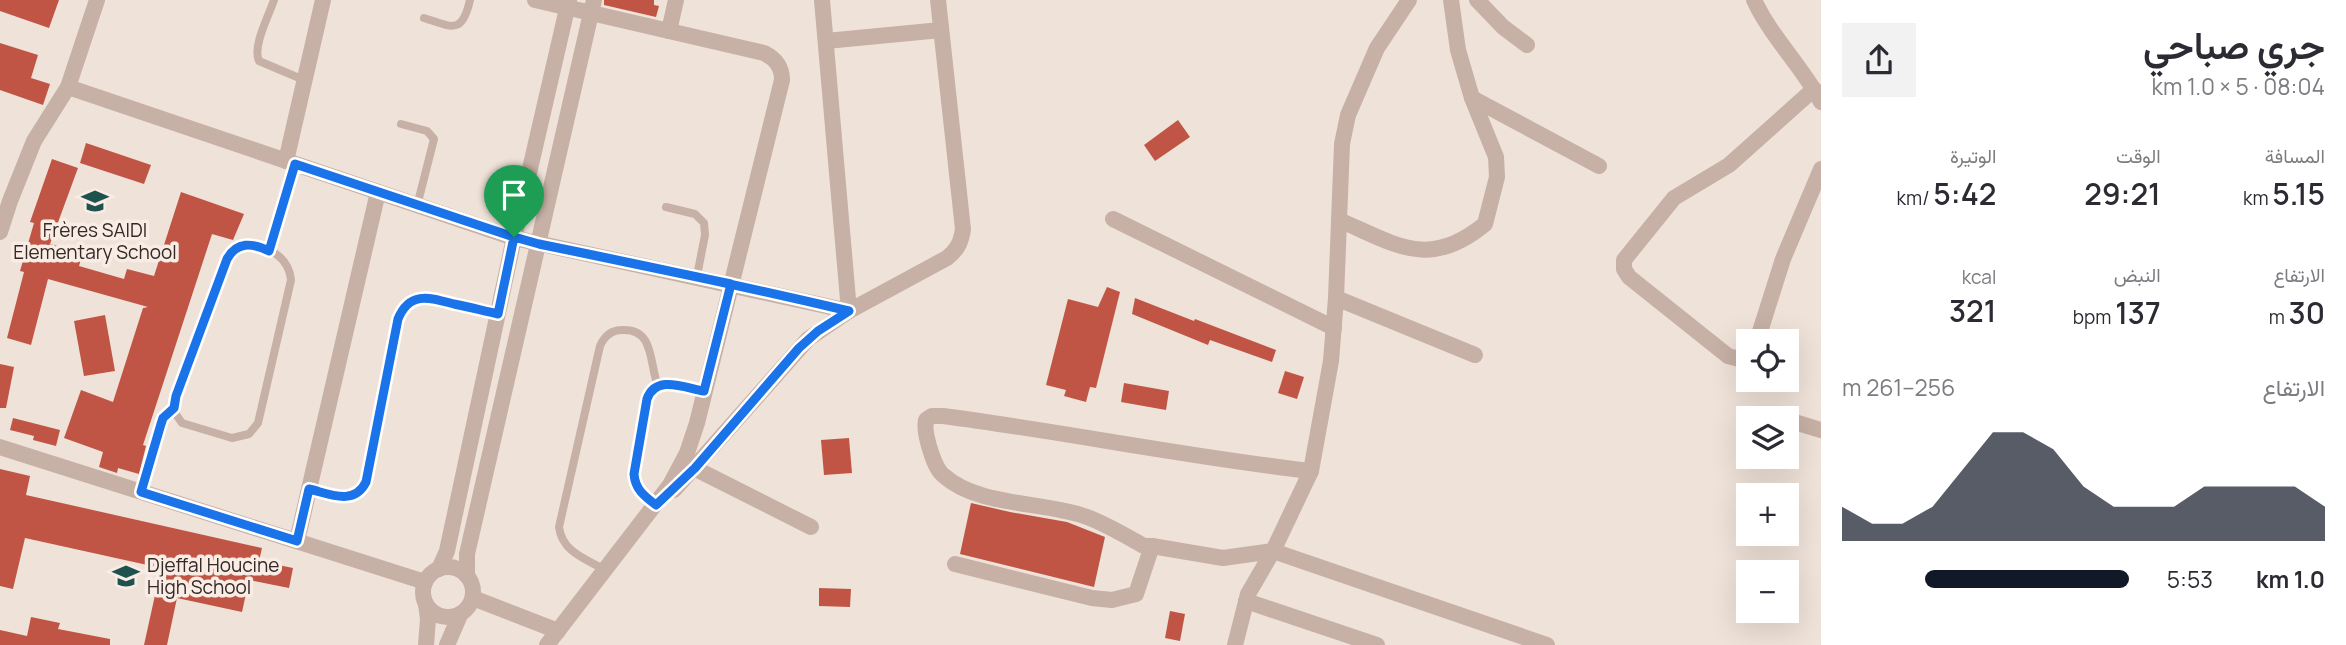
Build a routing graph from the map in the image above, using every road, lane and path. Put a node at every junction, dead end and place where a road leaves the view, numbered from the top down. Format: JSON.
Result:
{"nodes":[{"id":1,"x":97,"y":0,"type":"edge"},
{"id":2,"x":274,"y":0,"type":"edge"},
{"id":3,"x":323,"y":0,"type":"edge"},
{"id":4,"x":470,"y":0,"type":"edge"},
{"id":5,"x":535,"y":0,"type":"edge"},
{"id":6,"x":676,"y":0,"type":"edge"},
{"id":7,"x":822,"y":0,"type":"edge"},
{"id":8,"x":937,"y":0,"type":"edge"},
{"id":9,"x":1409,"y":0,"type":"edge"},
{"id":10,"x":1451,"y":0,"type":"edge"},
{"id":11,"x":1477,"y":0,"type":"edge"},
{"id":12,"x":1754,"y":0,"type":"edge"},
{"id":13,"x":568,"y":4,"type":"edge"},
{"id":14,"x":593,"y":6,"type":"edge"},
{"id":15,"x":424,"y":18,"type":"dead end"},
{"id":16,"x":941,"y":30,"type":"junction"},
{"id":17,"x":669,"y":31,"type":"junction"},
{"id":18,"x":826,"y":41,"type":"junction"},
{"id":19,"x":1527,"y":45,"type":"dead end"},
{"id":20,"x":304,"y":80,"type":"junction"},
{"id":21,"x":68,"y":87,"type":"junction"},
{"id":22,"x":1818,"y":95,"type":"edge"},
{"id":23,"x":1472,"y":98,"type":"junction"},
{"id":24,"x":401,"y":124,"type":"dead end"},
{"id":25,"x":290,"y":162,"type":"junction"},
{"id":26,"x":1599,"y":166,"type":"dead end"},
{"id":27,"x":1821,"y":169,"type":"edge"},
{"id":28,"x":378,"y":192,"type":"junction"},
{"id":29,"x":417,"y":206,"type":"junction"},
{"id":30,"x":666,"y":208,"type":"dead end"},
{"id":31,"x":1113,"y":219,"type":"dead end"},
{"id":32,"x":1339,"y":220,"type":"junction"},
{"id":33,"x":0,"y":232,"type":"edge"},
{"id":34,"x":514,"y":237,"type":"junction"},
{"id":35,"x":539,"y":244,"type":"junction"},
{"id":36,"x":269,"y":251,"type":"junction"},
{"id":37,"x":697,"y":276,"type":"junction"},
{"id":38,"x":731,"y":284,"type":"junction"},
{"id":39,"x":1336,"y":298,"type":"junction"},
{"id":40,"x":849,"y":311,"type":"junction"},
{"id":41,"x":498,"y":314,"type":"junction"},
{"id":42,"x":1334,"y":328,"type":"junction"},
{"id":43,"x":1761,"y":329,"type":"edge"},
{"id":44,"x":1475,"y":355,"type":"dead end"},
{"id":45,"x":1736,"y":358,"type":"edge"},
{"id":46,"x":657,"y":386,"type":"junction"},
{"id":47,"x":704,"y":391,"type":"junction"},
{"id":48,"x":174,"y":408,"type":"junction"},
{"id":49,"x":1799,"y":423,"type":"edge"},
{"id":50,"x":1821,"y":430,"type":"edge"},
{"id":51,"x":0,"y":447,"type":"edge"},
{"id":52,"x":689,"y":465,"type":"junction"},
{"id":53,"x":1311,"y":471,"type":"junction"},
{"id":54,"x":309,"y":489,"type":"junction"},
{"id":55,"x":141,"y":492,"type":"junction"},
{"id":56,"x":656,"y":505,"type":"junction"},
{"id":57,"x":811,"y":527,"type":"dead end"},
{"id":58,"x":297,"y":541,"type":"junction"},
{"id":59,"x":1152,"y":545,"type":"junction"},
{"id":60,"x":1273,"y":551,"type":"junction"},
{"id":61,"x":955,"y":564,"type":"dead end"},
{"id":62,"x":439,"y":569,"type":"junction"},
{"id":63,"x":605,"y":570,"type":"junction"},
{"id":64,"x":467,"y":576,"type":"junction"},
{"id":65,"x":425,"y":582,"type":"junction"},
{"id":66,"x":473,"y":598,"type":"junction"},
{"id":67,"x":1246,"y":601,"type":"junction"},
{"id":68,"x":426,"y":604,"type":"junction"},
{"id":69,"x":460,"y":615,"type":"junction"},
{"id":70,"x":558,"y":631,"type":"junction"},
{"id":71,"x":426,"y":645,"type":"edge"},
{"id":72,"x":447,"y":645,"type":"edge"},
{"id":73,"x":547,"y":645,"type":"edge"},
{"id":74,"x":1235,"y":645,"type":"edge"},
{"id":75,"x":1377,"y":645,"type":"edge"},
{"id":76,"x":1547,"y":645,"type":"edge"}],
"edges":[{"from":1,"to":21,"type":"street"},
{"from":2,"to":20,"type":"lane"},
{"from":3,"to":20,"type":"street"},
{"from":4,"to":15,"type":"lane"},
{"from":5,"to":13,"type":"street"},
{"from":6,"to":17,"type":"street"},
{"from":7,"to":18,"type":"street"},
{"from":8,"to":16,"type":"street"},
{"from":9,"to":32,"type":"street"},
{"from":10,"to":23,"type":"street"},
{"from":11,"to":19,"type":"street"},
{"from":12,"to":22,"type":"street"},
{"from":13,"to":14,"type":"street"},
{"from":13,"to":34,"type":"street"},
{"from":14,"to":17,"type":"street"},
{"from":14,"to":35,"type":"street"},
{"from":16,"to":18,"type":"street"},
{"from":16,"to":40,"type":"street"},
{"from":17,"to":38,"type":"street"},
{"from":18,"to":40,"type":"street"},
{"from":20,"to":25,"type":"street"},
{"from":21,"to":25,"type":"street"},
{"from":21,"to":33,"type":"street"},
{"from":22,"to":45,"type":"street"},
{"from":23,"to":26,"type":"street"},
{"from":23,"to":32,"type":"street"},
{"from":24,"to":29,"type":"lane"},
{"from":25,"to":28,"type":"street"},
{"from":25,"to":36,"type":"lane"},
{"from":27,"to":43,"type":"street"},
{"from":28,"to":29,"type":"street"},
{"from":28,"to":54,"type":"street"},
{"from":29,"to":34,"type":"street"},
{"from":30,"to":37,"type":"lane"},
{"from":31,"to":42,"type":"street"},
{"from":32,"to":39,"type":"street"},
{"from":34,"to":35,"type":"street"},
{"from":34,"to":41,"type":"street"},
{"from":35,"to":37,"type":"street"},
{"from":35,"to":64,"type":"street"},
{"from":36,"to":48,"type":"lane"},
{"from":36,"to":48,"type":"lane"},
{"from":37,"to":38,"type":"street"},
{"from":38,"to":40,"type":"street"},
{"from":38,"to":47,"type":"street"},
{"from":39,"to":42,"type":"street"},
{"from":39,"to":44,"type":"street"},
{"from":40,"to":52,"type":"street"},
{"from":41,"to":54,"type":"lane"},
{"from":41,"to":62,"type":"street"},
{"from":42,"to":53,"type":"street"},
{"from":46,"to":47,"type":"lane"},
{"from":46,"to":56,"type":"lane"},
{"from":46,"to":63,"type":"lane"},
{"from":47,"to":52,"type":"street"},
{"from":48,"to":55,"type":"lane"},
{"from":49,"to":50,"type":"street"},
{"from":51,"to":55,"type":"street"},
{"from":52,"to":56,"type":"street"},
{"from":52,"to":57,"type":"street"},
{"from":53,"to":59,"type":"street"},
{"from":53,"to":60,"type":"street"},
{"from":54,"to":58,"type":"street"},
{"from":55,"to":58,"type":"street"},
{"from":56,"to":63,"type":"street"},
{"from":58,"to":65,"type":"street"},
{"from":59,"to":60,"type":"street"},
{"from":59,"to":61,"type":"street"},
{"from":60,"to":67,"type":"street"},
{"from":60,"to":76,"type":"street"},
{"from":62,"to":64,"type":"street"},
{"from":62,"to":65,"type":"street"},
{"from":63,"to":70,"type":"street"},
{"from":64,"to":66,"type":"street"},
{"from":65,"to":68,"type":"street"},
{"from":66,"to":69,"type":"street"},
{"from":66,"to":70,"type":"street"},
{"from":67,"to":74,"type":"street"},
{"from":67,"to":75,"type":"street"},
{"from":68,"to":69,"type":"street"},
{"from":68,"to":71,"type":"street"},
{"from":69,"to":72,"type":"street"},
{"from":70,"to":73,"type":"street"}]}
